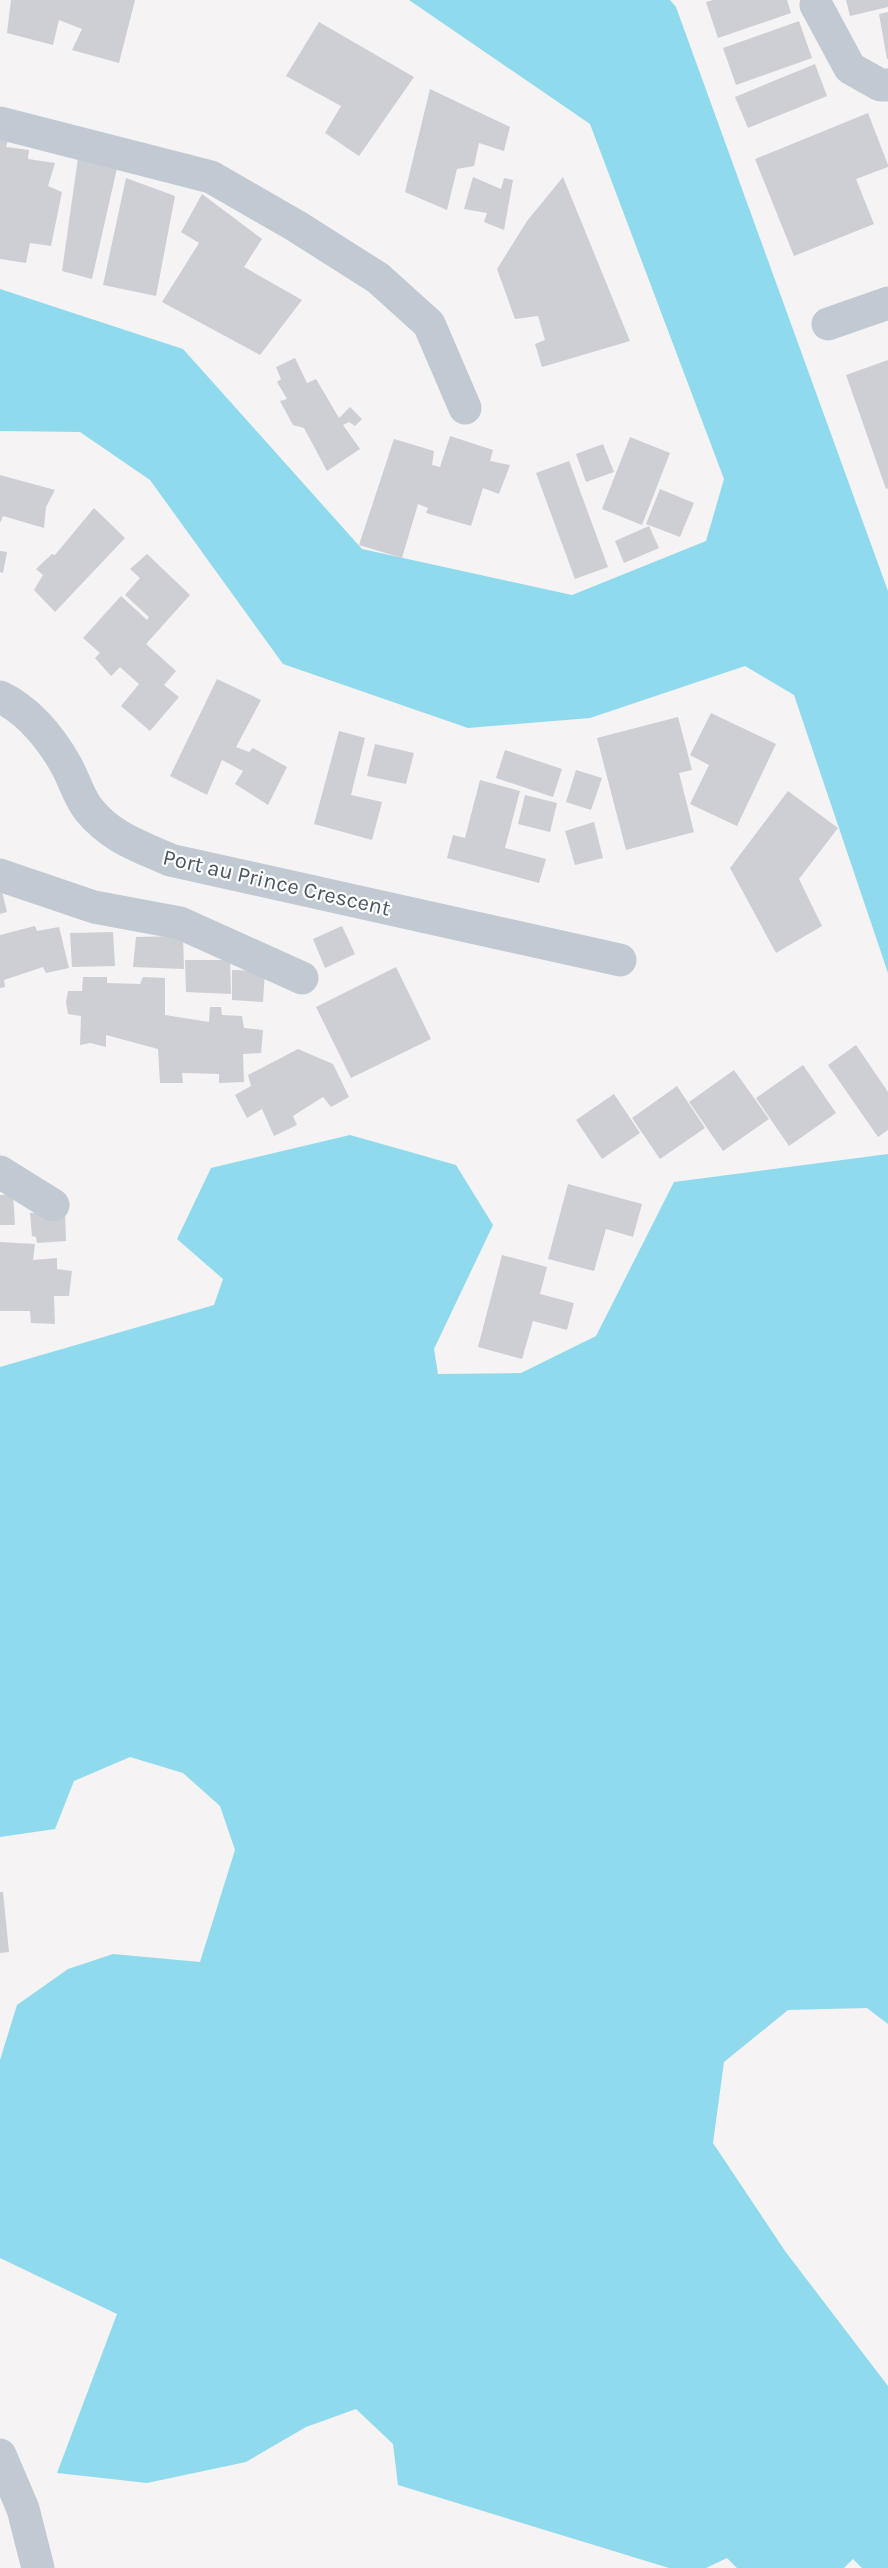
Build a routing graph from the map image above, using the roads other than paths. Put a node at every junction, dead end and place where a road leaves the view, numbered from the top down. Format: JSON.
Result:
{"nodes":[{"id":1,"x":816,"y":5,"type":"dead end"},
{"id":2,"x":888,"y":85,"type":"edge"},
{"id":3,"x":0,"y":123,"type":"edge"},
{"id":4,"x":888,"y":303,"type":"edge"},
{"id":5,"x":828,"y":324,"type":"dead end"},
{"id":6,"x":465,"y":408,"type":"dead end"},
{"id":7,"x":0,"y":697,"type":"edge"},
{"id":8,"x":0,"y":875,"type":"edge"},
{"id":9,"x":620,"y":960,"type":"dead end"},
{"id":10,"x":302,"y":978,"type":"dead end"},
{"id":11,"x":0,"y":1172,"type":"edge"},
{"id":12,"x":53,"y":1205,"type":"dead end"},
{"id":13,"x":0,"y":2455,"type":"edge"},
{"id":14,"x":38,"y":2568,"type":"edge"}],
"edges":[{"from":1,"to":2,"type":"street"},
{"from":3,"to":6,"type":"street"},
{"from":4,"to":5,"type":"street"},
{"from":7,"to":9,"type":"street","name":"Port au Prince Crescent"},
{"from":8,"to":10,"type":"street"},
{"from":11,"to":12,"type":"street"},
{"from":13,"to":14,"type":"street"}]}
